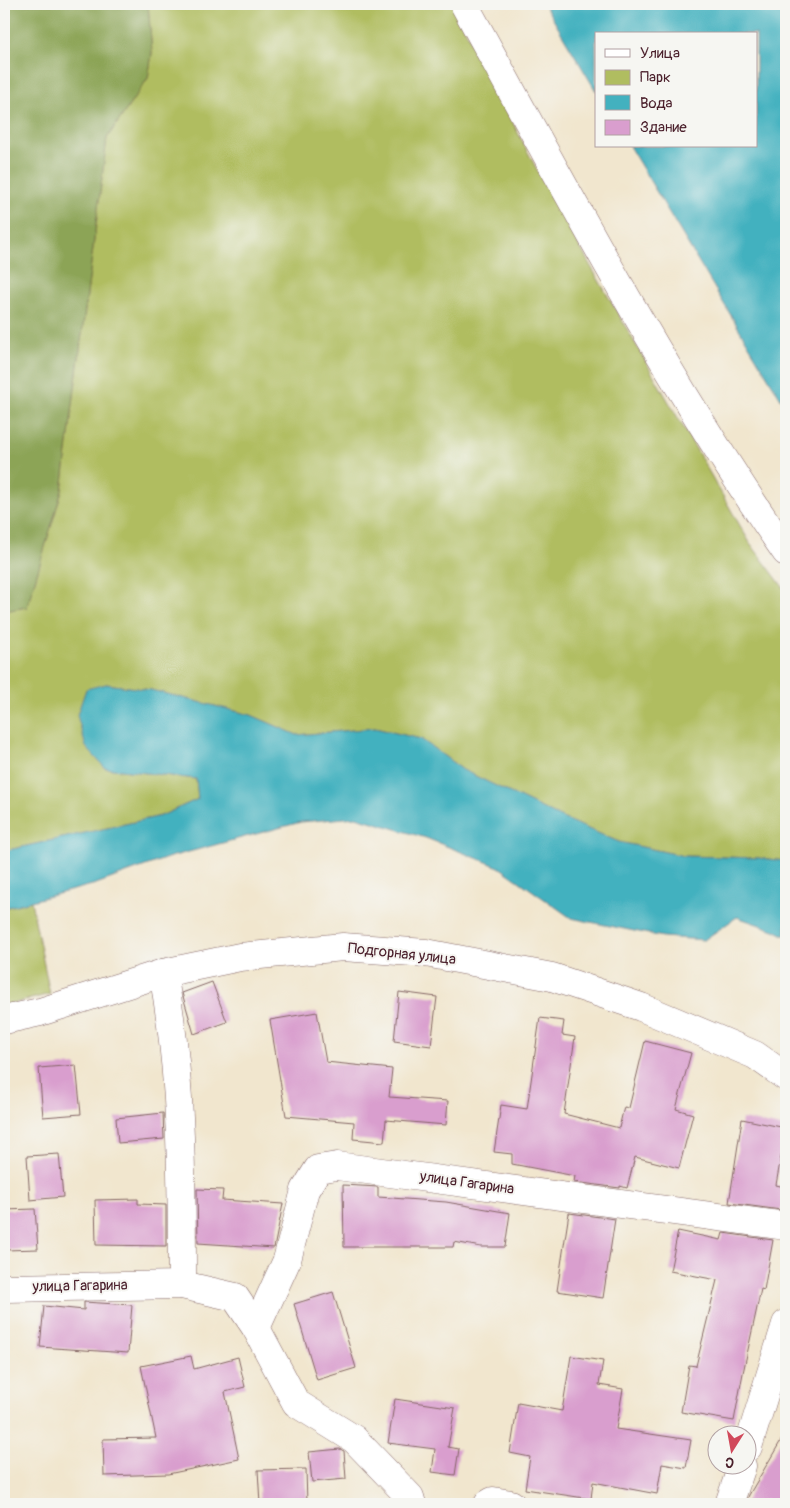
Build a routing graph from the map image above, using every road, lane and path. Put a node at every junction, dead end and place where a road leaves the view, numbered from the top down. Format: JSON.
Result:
{"nodes":[{"id":1,"x":464,"y":4,"type":"edge"},
{"id":2,"x":786,"y":552,"type":"edge"},
{"id":3,"x":163,"y":973,"type":"junction"},
{"id":4,"x":4,"y":1020,"type":"edge"},
{"id":5,"x":786,"y":1077,"type":"edge"},
{"id":6,"x":786,"y":1226,"type":"edge"},
{"id":7,"x":182,"y":1285,"type":"junction"},
{"id":8,"x":5,"y":1288,"type":"dead end"},
{"id":9,"x":786,"y":1324,"type":"edge"},
{"id":10,"x":256,"y":1328,"type":"junction"},
{"id":11,"x":754,"y":1426,"type":"edge"},
{"id":12,"x":739,"y":1476,"type":"edge"},
{"id":13,"x":412,"y":1504,"type":"edge"},
{"id":14,"x":488,"y":1504,"type":"edge"},
{"id":15,"x":511,"y":1504,"type":"edge"},
{"id":16,"x":729,"y":1504,"type":"edge"}],
"edges":[{"from":1,"to":2,"type":"street"},
{"from":3,"to":4,"type":"street","name":"Подгорная улица"},
{"from":3,"to":5,"type":"street","name":"Подгорная улица"},
{"from":3,"to":7,"type":"street"},
{"from":6,"to":10,"type":"street","name":"улица Гагарина"},
{"from":7,"to":8,"type":"street","name":"улица Гагарина"},
{"from":7,"to":10,"type":"street","name":"улица Гагарина"},
{"from":9,"to":11,"type":"street"},
{"from":10,"to":13,"type":"street","name":"улица Гагарина"},
{"from":12,"to":16,"type":"street"},
{"from":14,"to":15,"type":"street"}]}
